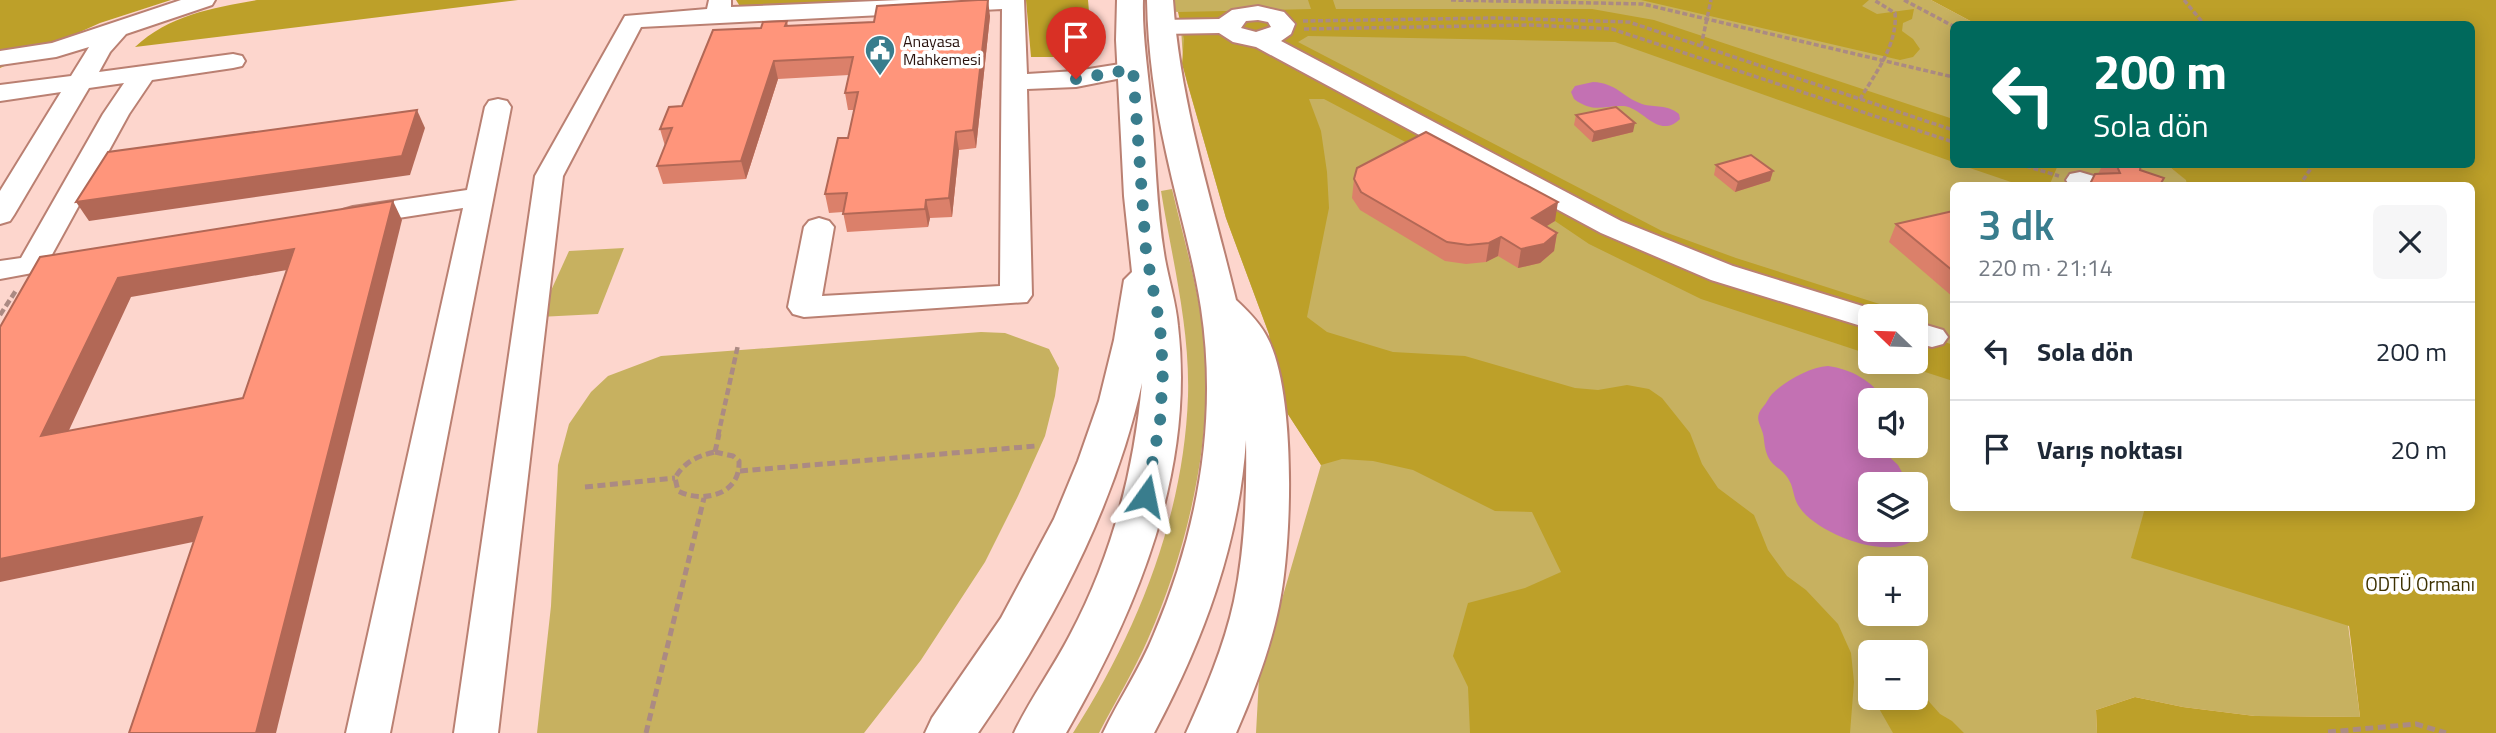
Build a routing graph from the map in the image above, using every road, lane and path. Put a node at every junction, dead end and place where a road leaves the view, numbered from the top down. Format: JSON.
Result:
{"nodes":[{"id":1,"x":204,"y":0,"type":"edge"},
{"id":2,"x":1130,"y":0,"type":"edge"},
{"id":3,"x":1451,"y":0,"type":"edge"},
{"id":4,"x":1600,"y":0,"type":"edge"},
{"id":5,"x":1711,"y":0,"type":"edge"},
{"id":6,"x":1874,"y":0,"type":"edge"},
{"id":7,"x":1906,"y":0,"type":"edge"},
{"id":8,"x":2184,"y":0,"type":"edge"},
{"id":9,"x":1247,"y":7,"type":"edge"},
{"id":10,"x":719,"y":8,"type":"edge"},
{"id":11,"x":758,"y":13,"type":"junction"},
{"id":12,"x":1161,"y":14,"type":"edge"},
{"id":13,"x":1707,"y":17,"type":"junction"},
{"id":14,"x":2202,"y":21,"type":"edge"},
{"id":15,"x":1623,"y":22,"type":"junction"},
{"id":16,"x":1950,"y":23,"type":"edge"},
{"id":17,"x":1227,"y":26,"type":"junction"},
{"id":18,"x":119,"y":28,"type":"junction"},
{"id":19,"x":1646,"y":28,"type":"junction"},
{"id":20,"x":1615,"y":30,"type":"junction"},
{"id":21,"x":1273,"y":35,"type":"junction"},
{"id":22,"x":1634,"y":36,"type":"junction"},
{"id":23,"x":750,"y":41,"type":"edge"},
{"id":24,"x":1701,"y":46,"type":"junction"},
{"id":25,"x":57,"y":50,"type":"junction"},
{"id":26,"x":0,"y":58,"type":"edge"},
{"id":27,"x":1883,"y":59,"type":"junction"},
{"id":28,"x":233,"y":61,"type":"dead end"},
{"id":29,"x":1166,"y":67,"type":"junction"},
{"id":30,"x":1133,"y":69,"type":"junction"},
{"id":31,"x":144,"y":73,"type":"junction"},
{"id":32,"x":1950,"y":75,"type":"edge"},
{"id":33,"x":1014,"y":76,"type":"junction"},
{"id":34,"x":84,"y":80,"type":"junction"},
{"id":35,"x":11,"y":91,"type":"edge"},
{"id":36,"x":1860,"y":99,"type":"junction"},
{"id":37,"x":498,"y":107,"type":"dead end"},
{"id":38,"x":0,"y":121,"type":"edge"},
{"id":39,"x":1950,"y":129,"type":"edge"},
{"id":40,"x":1950,"y":141,"type":"edge"},
{"id":41,"x":479,"y":197,"type":"junction"},
{"id":42,"x":0,"y":215,"type":"edge"},
{"id":43,"x":330,"y":219,"type":"edge"},
{"id":44,"x":819,"y":226,"type":"dead end"},
{"id":45,"x":1146,"y":251,"type":"junction"},
{"id":46,"x":73,"y":259,"type":"edge"},
{"id":47,"x":32,"y":265,"type":"junction"},
{"id":48,"x":0,"y":270,"type":"edge"},
{"id":49,"x":1218,"y":304,"type":"junction"},
{"id":50,"x":1858,"y":315,"type":"edge"},
{"id":51,"x":738,"y":345,"type":"dead end"},
{"id":52,"x":1036,"y":446,"type":"dead end"},
{"id":53,"x":715,"y":453,"type":"junction"},
{"id":54,"x":740,"y":471,"type":"junction"},
{"id":55,"x":675,"y":478,"type":"junction"},
{"id":56,"x":585,"y":487,"type":"dead end"},
{"id":57,"x":704,"y":498,"type":"junction"},
{"id":58,"x":2328,"y":732,"type":"edge"},
{"id":59,"x":368,"y":733,"type":"edge"},
{"id":60,"x":476,"y":733,"type":"edge"},
{"id":61,"x":646,"y":733,"type":"edge"},
{"id":62,"x":950,"y":733,"type":"edge"},
{"id":63,"x":1040,"y":733,"type":"edge"},
{"id":64,"x":1128,"y":733,"type":"edge"},
{"id":65,"x":1211,"y":733,"type":"edge"},
{"id":66,"x":2446,"y":733,"type":"edge"}],
"edges":[{"from":1,"to":18,"type":"street"},
{"from":2,"to":30,"type":"main road"},
{"from":3,"to":13,"type":"path"},
{"from":4,"to":13,"type":"path"},
{"from":5,"to":13,"type":"path"},
{"from":6,"to":27,"type":"path"},
{"from":7,"to":16,"type":"path"},
{"from":8,"to":14,"type":"path"},
{"from":9,"to":17,"type":"street"},
{"from":9,"to":21,"type":"street"},
{"from":10,"to":11,"type":"street"},
{"from":10,"to":60,"type":"street"},
{"from":11,"to":23,"type":"street"},
{"from":11,"to":33,"type":"street"},
{"from":12,"to":17,"type":"street"},
{"from":12,"to":29,"type":"main road"},
{"from":13,"to":24,"type":"path"},
{"from":13,"to":27,"type":"path"},
{"from":15,"to":19,"type":"path"},
{"from":15,"to":20,"type":"path"},
{"from":15,"to":21,"type":"path"},
{"from":17,"to":21,"type":"street"},
{"from":18,"to":25,"type":"street"},
{"from":18,"to":34,"type":"street"},
{"from":19,"to":22,"type":"path"},
{"from":19,"to":24,"type":"path"},
{"from":20,"to":21,"type":"path"},
{"from":20,"to":22,"type":"path"},
{"from":21,"to":50,"type":"street"},
{"from":22,"to":40,"type":"path"},
{"from":24,"to":36,"type":"path"},
{"from":25,"to":26,"type":"street"},
{"from":25,"to":35,"type":"street"},
{"from":27,"to":32,"type":"path"},
{"from":27,"to":36,"type":"path"},
{"from":28,"to":31,"type":"street"},
{"from":29,"to":30,"type":"main road"},
{"from":29,"to":49,"type":"main road"},
{"from":30,"to":33,"type":"street"},
{"from":30,"to":45,"type":"main road"},
{"from":31,"to":34,"type":"street"},
{"from":31,"to":47,"type":"street"},
{"from":33,"to":44,"type":"street"},
{"from":34,"to":35,"type":"street"},
{"from":34,"to":42,"type":"street"},
{"from":35,"to":38,"type":"street"},
{"from":36,"to":39,"type":"path"},
{"from":37,"to":41,"type":"street"},
{"from":41,"to":43,"type":"street"},
{"from":41,"to":59,"type":"street"},
{"from":45,"to":62,"type":"main road"},
{"from":45,"to":63,"type":"main road"},
{"from":46,"to":47,"type":"street"},
{"from":47,"to":48,"type":"street"},
{"from":49,"to":64,"type":"main road"},
{"from":49,"to":65,"type":"main road"},
{"from":51,"to":53,"type":"path"},
{"from":52,"to":54,"type":"path"},
{"from":53,"to":54,"type":"path"},
{"from":53,"to":55,"type":"path"},
{"from":54,"to":57,"type":"path"},
{"from":55,"to":56,"type":"path"},
{"from":55,"to":57,"type":"path"},
{"from":57,"to":61,"type":"path"},
{"from":58,"to":66,"type":"path"}]}
